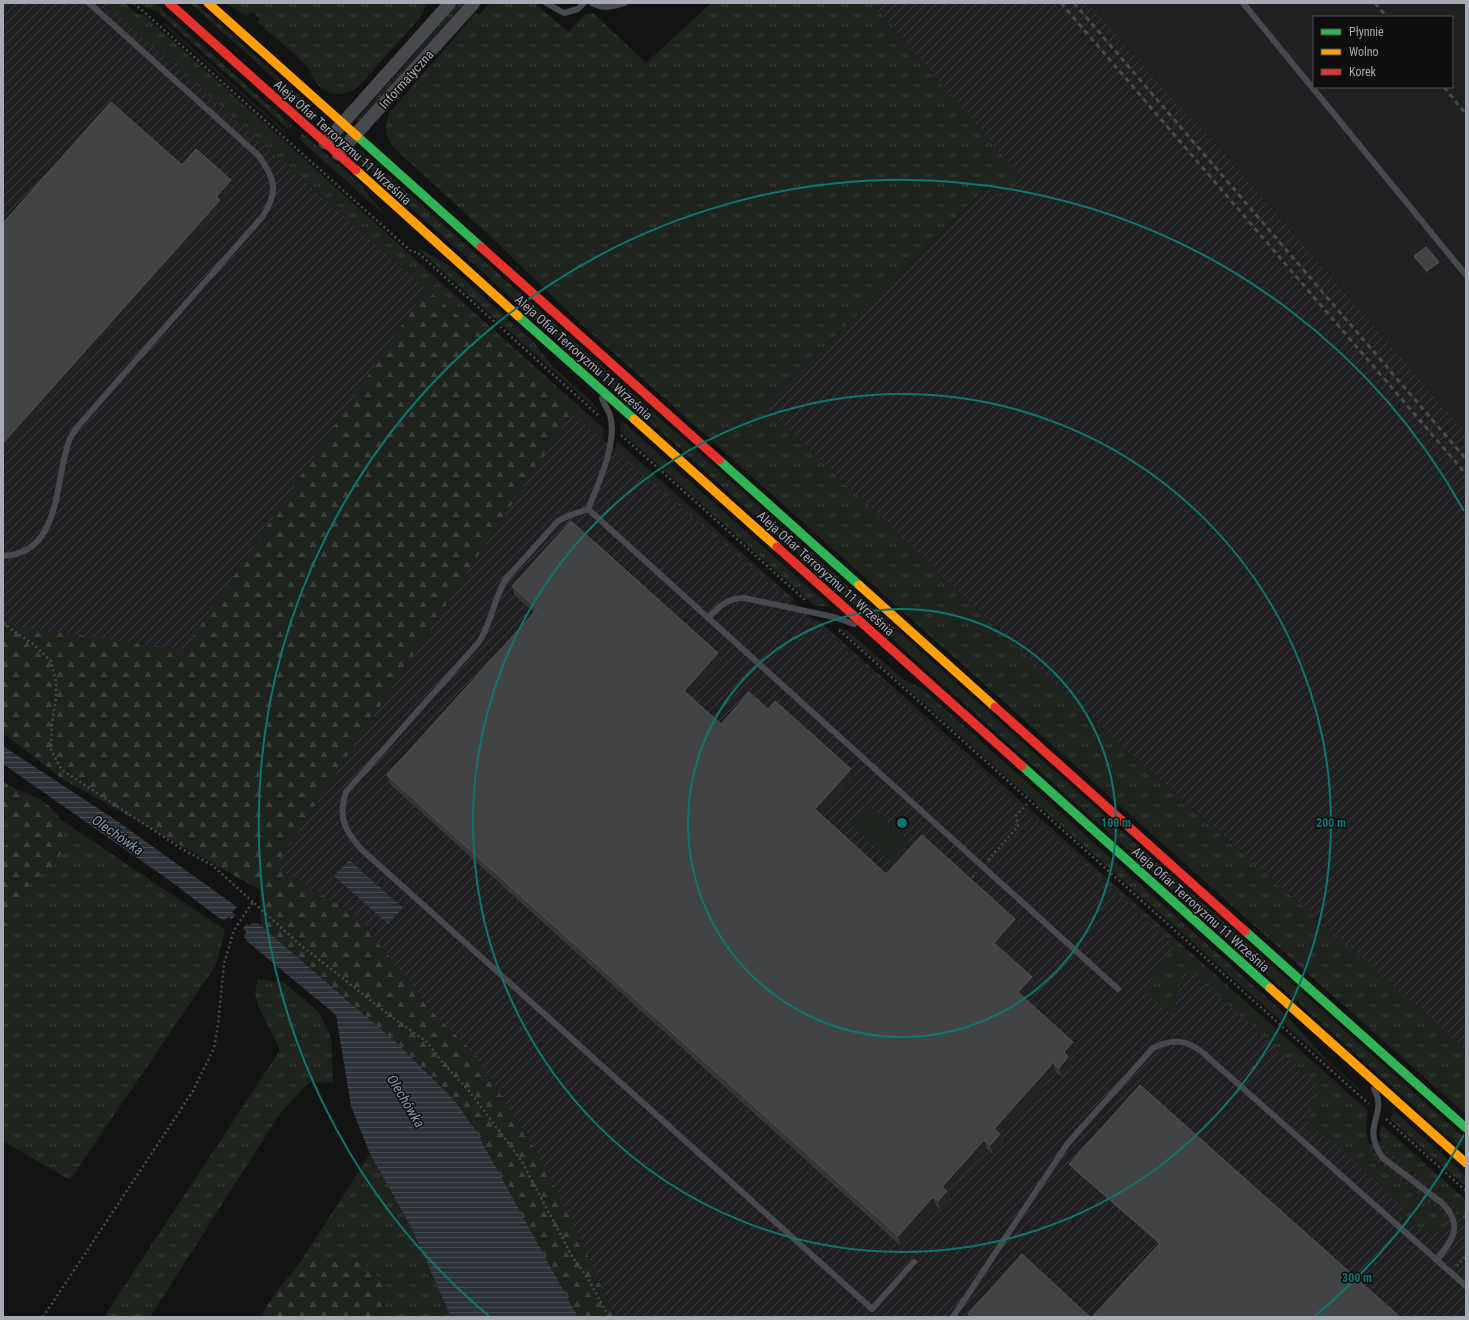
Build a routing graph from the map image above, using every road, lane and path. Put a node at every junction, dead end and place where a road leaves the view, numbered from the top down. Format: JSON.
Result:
{"nodes":[{"id":1,"x":89,"y":3,"type":"edge"},
{"id":2,"x":134,"y":3,"type":"edge"},
{"id":3,"x":169,"y":3,"type":"edge"},
{"id":4,"x":208,"y":3,"type":"edge"},
{"id":5,"x":437,"y":3,"type":"edge"},
{"id":6,"x":450,"y":3,"type":"edge"},
{"id":7,"x":474,"y":3,"type":"edge"},
{"id":8,"x":546,"y":3,"type":"edge"},
{"id":9,"x":584,"y":3,"type":"edge"},
{"id":10,"x":592,"y":3,"type":"edge"},
{"id":11,"x":625,"y":3,"type":"edge"},
{"id":12,"x":1243,"y":3,"type":"edge"},
{"id":13,"x":433,"y":22,"type":"junction"},
{"id":14,"x":342,"y":123,"type":"junction"},
{"id":15,"x":355,"y":135,"type":"junction"},
{"id":16,"x":324,"y":143,"type":"junction"},
{"id":17,"x":338,"y":154,"type":"junction"},
{"id":18,"x":1466,"y":275,"type":"edge"},
{"id":19,"x":596,"y":386,"type":"junction"},
{"id":20,"x":610,"y":426,"type":"junction"},
{"id":21,"x":588,"y":510,"type":"junction"},
{"id":22,"x":3,"y":556,"type":"edge"},
{"id":23,"x":821,"y":614,"type":"junction"},
{"id":24,"x":708,"y":618,"type":"junction"},
{"id":25,"x":7,"y":626,"type":"dead end"},
{"id":26,"x":838,"y":630,"type":"dead end"},
{"id":27,"x":872,"y":632,"type":"junction"},
{"id":28,"x":1027,"y":804,"type":"dead end"},
{"id":29,"x":982,"y":866,"type":"junction"},
{"id":30,"x":968,"y":882,"type":"edge"},
{"id":31,"x":253,"y":902,"type":"junction"},
{"id":32,"x":1118,"y":989,"type":"dead end"},
{"id":33,"x":1352,"y":1061,"type":"junction"},
{"id":34,"x":1378,"y":1112,"type":"junction"},
{"id":35,"x":1466,"y":1128,"type":"edge"},
{"id":36,"x":1466,"y":1163,"type":"edge"},
{"id":37,"x":1466,"y":1191,"type":"edge"},
{"id":38,"x":1466,"y":1212,"type":"edge"},
{"id":39,"x":1466,"y":1221,"type":"edge"},
{"id":40,"x":1437,"y":1260,"type":"junction"},
{"id":41,"x":914,"y":1262,"type":"dead end"},
{"id":42,"x":1466,"y":1286,"type":"edge"},
{"id":43,"x":43,"y":1317,"type":"edge"},
{"id":44,"x":609,"y":1317,"type":"edge"},
{"id":45,"x":953,"y":1317,"type":"edge"}],
"edges":[{"from":1,"to":22,"type":"lane"},
{"from":2,"to":20,"type":"path"},
{"from":3,"to":16,"type":"street","name":"Aleja Ofiar Terroryzmu 11 Września"},
{"from":4,"to":14,"type":"street","name":"Aleja Ofiar Terroryzmu 11 Września"},
{"from":5,"to":13,"type":"street"},
{"from":6,"to":13,"type":"street","name":"Informatyczna"},
{"from":7,"to":15,"type":"street","name":"Informatyczna"},
{"from":8,"to":9,"type":"lane"},
{"from":10,"to":11,"type":"lane"},
{"from":12,"to":18,"type":"lane"},
{"from":13,"to":14,"type":"street","name":"Informatyczna"},
{"from":14,"to":15,"type":"street","name":"Aleja Ofiar Terroryzmu 11 Września"},
{"from":14,"to":16,"type":"street","name":"Informatyczna"},
{"from":15,"to":17,"type":"street","name":"Informatyczna"},
{"from":15,"to":35,"type":"street","name":"Aleja Ofiar Terroryzmu 11 Września"},
{"from":16,"to":17,"type":"street","name":"Aleja Ofiar Terroryzmu 11 Września"},
{"from":17,"to":19,"type":"street","name":"Aleja Ofiar Terroryzmu 11 Września"},
{"from":19,"to":20,"type":"lane"},
{"from":19,"to":27,"type":"street","name":"Aleja Ofiar Terroryzmu 11 Września"},
{"from":20,"to":21,"type":"lane"},
{"from":20,"to":23,"type":"path"},
{"from":21,"to":24,"type":"lane"},
{"from":21,"to":41,"type":"lane"},
{"from":23,"to":24,"type":"lane"},
{"from":23,"to":27,"type":"lane"},
{"from":24,"to":29,"type":"lane"},
{"from":25,"to":31,"type":"path"},
{"from":26,"to":34,"type":"path"},
{"from":27,"to":33,"type":"street","name":"Aleja Ofiar Terroryzmu 11 Września"},
{"from":28,"to":29,"type":"path"},
{"from":29,"to":30,"type":"path"},
{"from":29,"to":32,"type":"lane"},
{"from":31,"to":43,"type":"path"},
{"from":31,"to":44,"type":"path"},
{"from":33,"to":34,"type":"lane"},
{"from":33,"to":36,"type":"street","name":"Aleja Ofiar Terroryzmu 11 Września"},
{"from":34,"to":37,"type":"path"},
{"from":34,"to":40,"type":"lane"},
{"from":38,"to":39,"type":"path"},
{"from":40,"to":42,"type":"lane"},
{"from":40,"to":45,"type":"lane"}]}
